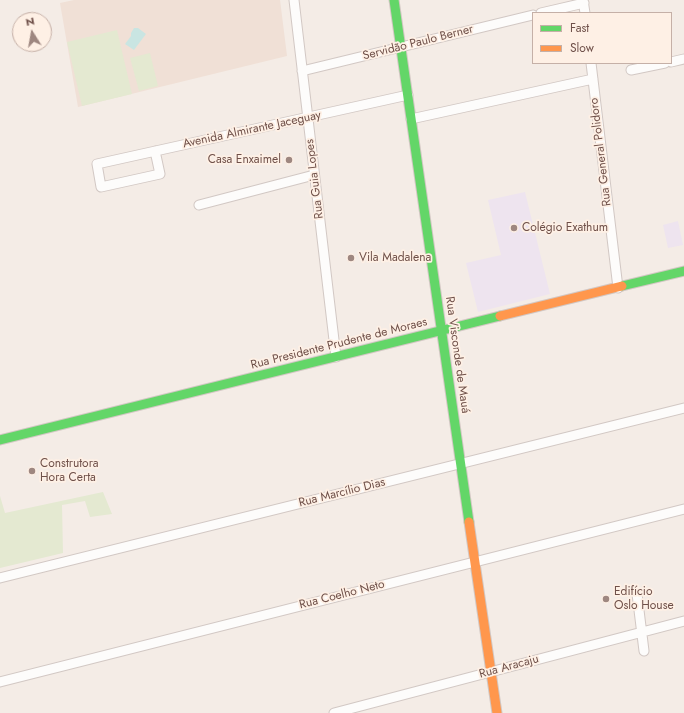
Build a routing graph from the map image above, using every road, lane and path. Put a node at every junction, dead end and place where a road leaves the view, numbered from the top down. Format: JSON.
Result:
{"nodes":[{"id":1,"x":294,"y":0,"type":"edge"},
{"id":2,"x":394,"y":0,"type":"edge"},
{"id":3,"x":584,"y":1,"type":"edge"},
{"id":4,"x":545,"y":12,"type":"edge"},
{"id":5,"x":585,"y":12,"type":"edge"},
{"id":6,"x":532,"y":15,"type":"edge"},
{"id":7,"x":400,"y":47,"type":"junction"},
{"id":8,"x":684,"y":59,"type":"edge"},
{"id":9,"x":672,"y":62,"type":"edge"},
{"id":10,"x":591,"y":64,"type":"edge"},
{"id":11,"x":660,"y":64,"type":"edge"},
{"id":12,"x":631,"y":70,"type":"dead end"},
{"id":13,"x":302,"y":71,"type":"junction"},
{"id":14,"x":593,"y":79,"type":"junction"},
{"id":15,"x":408,"y":96,"type":"junction"},
{"id":16,"x":308,"y":117,"type":"junction"},
{"id":17,"x":411,"y":119,"type":"junction"},
{"id":18,"x":155,"y":151,"type":"junction"},
{"id":19,"x":314,"y":175,"type":"junction"},
{"id":20,"x":199,"y":205,"type":"dead end"},
{"id":21,"x":684,"y":271,"type":"edge"},
{"id":22,"x":618,"y":288,"type":"junction"},
{"id":23,"x":442,"y":331,"type":"junction"},
{"id":24,"x":336,"y":357,"type":"junction"},
{"id":25,"x":684,"y":408,"type":"edge"},
{"id":26,"x":0,"y":440,"type":"edge"},
{"id":27,"x":460,"y":464,"type":"junction"},
{"id":28,"x":684,"y":509,"type":"edge"},
{"id":29,"x":475,"y":562,"type":"junction"},
{"id":30,"x":0,"y":578,"type":"edge"},
{"id":31,"x":637,"y":594,"type":"dead end"},
{"id":32,"x":684,"y":621,"type":"edge"},
{"id":33,"x":642,"y":632,"type":"junction"},
{"id":34,"x":644,"y":651,"type":"dead end"},
{"id":35,"x":491,"y":672,"type":"junction"},
{"id":36,"x":0,"y":682,"type":"edge"},
{"id":37,"x":334,"y":713,"type":"edge"},
{"id":38,"x":497,"y":713,"type":"edge"}],
"edges":[{"from":1,"to":13,"type":"street","name":"Rua Guia Lopes"},
{"from":2,"to":7,"type":"street","name":"Rua Visconde de Mauá"},
{"from":3,"to":4,"type":"street"},
{"from":3,"to":5,"type":"street"},
{"from":6,"to":7,"type":"street","name":"Servidão Paulo Berner"},
{"from":7,"to":13,"type":"street","name":"Servidão Paulo Berner"},
{"from":7,"to":15,"type":"street","name":"Rua Visconde de Mauá"},
{"from":8,"to":9,"type":"street"},
{"from":10,"to":14,"type":"street","name":"Rua General Polidoro"},
{"from":11,"to":12,"type":"street"},
{"from":13,"to":16,"type":"street","name":"Rua Guia Lopes"},
{"from":14,"to":17,"type":"street"},
{"from":14,"to":22,"type":"street","name":"Rua General Polidoro"},
{"from":15,"to":16,"type":"street","name":"Avenida Almirante Jaceguay"},
{"from":15,"to":17,"type":"street","name":"Rua Visconde de Mauá"},
{"from":16,"to":18,"type":"street","name":"Avenida Almirante Jaceguay"},
{"from":16,"to":19,"type":"street","name":"Rua Guia Lopes"},
{"from":17,"to":23,"type":"street","name":"Rua Visconde de Mauá"},
{"from":18,"to":18,"type":"street","name":"Avenida Almirante Jaceguay"},
{"from":19,"to":20,"type":"street"},
{"from":19,"to":24,"type":"street","name":"Rua Guia Lopes"},
{"from":21,"to":22,"type":"street","name":"Rua Presidente Prudente de Moraes"},
{"from":22,"to":23,"type":"street","name":"Rua Presidente Prudente de Moraes"},
{"from":23,"to":24,"type":"street","name":"Rua Presidente Prudente de Moraes"},
{"from":23,"to":27,"type":"street","name":"Rua Visconde de Mauá"},
{"from":24,"to":26,"type":"street","name":"Rua Presidente Prudente de Moraes"},
{"from":25,"to":27,"type":"street","name":"Rua Marcílio Dias"},
{"from":27,"to":29,"type":"street","name":"Rua Visconde de Mauá"},
{"from":27,"to":30,"type":"street","name":"Rua Marcílio Dias"},
{"from":28,"to":29,"type":"street","name":"Rua Coelho Neto"},
{"from":29,"to":35,"type":"street","name":"Rua Visconde de Mauá"},
{"from":29,"to":36,"type":"street","name":"Rua Coelho Neto"},
{"from":31,"to":33,"type":"street"},
{"from":32,"to":33,"type":"street","name":"Rua Aracaju"},
{"from":33,"to":34,"type":"street"},
{"from":33,"to":35,"type":"street","name":"Rua Aracaju"},
{"from":35,"to":37,"type":"street","name":"Rua Aracaju"},
{"from":35,"to":38,"type":"street","name":"Rua Visconde de Mauá"}]}
